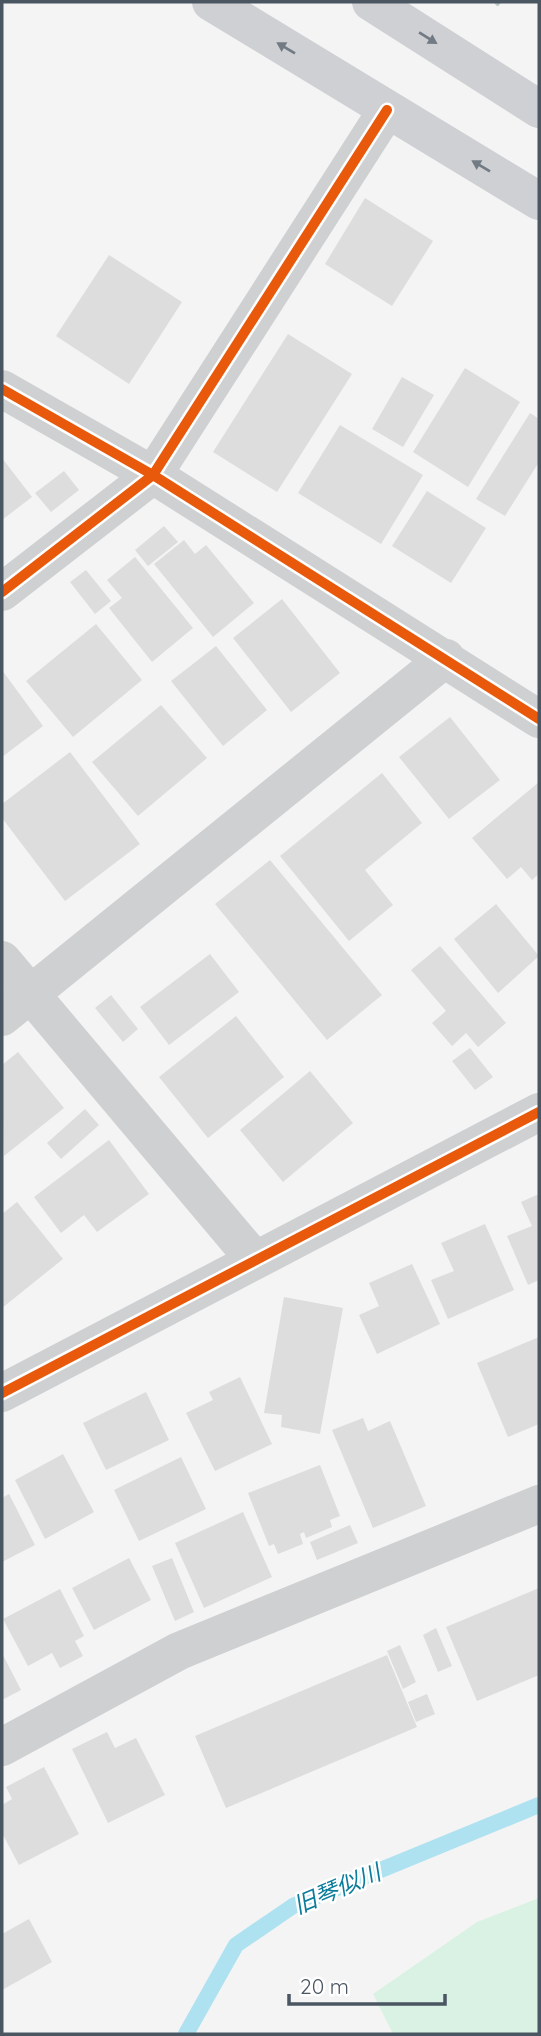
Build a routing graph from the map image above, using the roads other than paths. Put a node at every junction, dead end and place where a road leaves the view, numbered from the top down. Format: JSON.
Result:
{"nodes":[{"id":1,"x":211,"y":2,"type":"edge"},
{"id":2,"x":371,"y":2,"type":"edge"},
{"id":3,"x":539,"y":109,"type":"edge"},
{"id":4,"x":387,"y":110,"type":"junction"},
{"id":5,"x":539,"y":201,"type":"edge"},
{"id":6,"x":2,"y":389,"type":"edge"},
{"id":7,"x":153,"y":475,"type":"junction"},
{"id":8,"x":2,"y":592,"type":"edge"},
{"id":9,"x":446,"y":658,"type":"junction"},
{"id":10,"x":539,"y":719,"type":"edge"},
{"id":11,"x":2,"y":960,"type":"edge"},
{"id":12,"x":16,"y":1006,"type":"edge"},
{"id":13,"x":539,"y":1112,"type":"edge"},
{"id":14,"x":254,"y":1259,"type":"junction"},
{"id":15,"x":2,"y":1393,"type":"edge"},
{"id":16,"x":539,"y":1504,"type":"edge"},
{"id":17,"x":2,"y":1747,"type":"edge"}],
"edges":[{"from":4,"to":1,"type":"street","one_way":true},
{"from":2,"to":3,"type":"street","one_way":true},
{"from":5,"to":4,"type":"street","one_way":true},
{"from":4,"to":7,"type":"street"},
{"from":6,"to":7,"type":"street"},
{"from":7,"to":8,"type":"street"},
{"from":7,"to":9,"type":"street"},
{"from":9,"to":10,"type":"street"},
{"from":9,"to":12,"type":"street"},
{"from":11,"to":12,"type":"street"},
{"from":12,"to":14,"type":"street"},
{"from":13,"to":14,"type":"street"},
{"from":14,"to":15,"type":"street"},
{"from":16,"to":17,"type":"street"}]}
